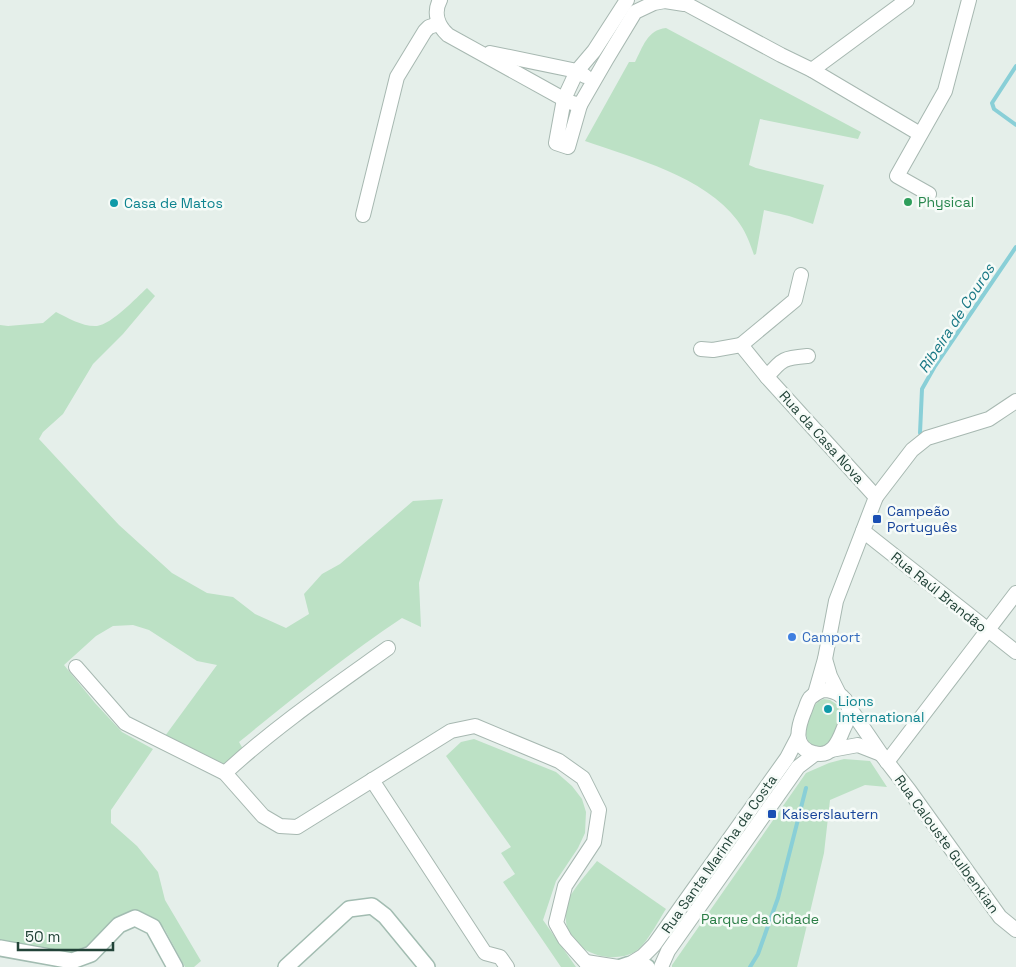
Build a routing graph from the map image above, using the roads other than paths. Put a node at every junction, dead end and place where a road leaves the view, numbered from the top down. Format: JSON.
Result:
{"nodes":[{"id":1,"x":440,"y":0,"type":"edge"},
{"id":2,"x":627,"y":0,"type":"edge"},
{"id":3,"x":907,"y":0,"type":"edge"},
{"id":4,"x":969,"y":0,"type":"edge"},
{"id":5,"x":681,"y":2,"type":"edge"},
{"id":6,"x":438,"y":24,"type":"junction"},
{"id":7,"x":477,"y":50,"type":"junction"},
{"id":8,"x":812,"y":70,"type":"junction"},
{"id":9,"x":577,"y":72,"type":"junction"},
{"id":10,"x":594,"y":81,"type":"junction"},
{"id":11,"x":564,"y":99,"type":"junction"},
{"id":12,"x":580,"y":105,"type":"junction"},
{"id":13,"x":920,"y":134,"type":"junction"},
{"id":14,"x":929,"y":194,"type":"dead end"},
{"id":15,"x":363,"y":215,"type":"dead end"},
{"id":16,"x":801,"y":275,"type":"dead end"},
{"id":17,"x":741,"y":345,"type":"junction"},
{"id":18,"x":701,"y":348,"type":"dead end"},
{"id":19,"x":808,"y":356,"type":"dead end"},
{"id":20,"x":767,"y":377,"type":"junction"},
{"id":21,"x":1016,"y":401,"type":"edge"},
{"id":22,"x":876,"y":497,"type":"junction"},
{"id":23,"x":863,"y":531,"type":"junction"},
{"id":24,"x":1016,"y":592,"type":"edge"},
{"id":25,"x":988,"y":631,"type":"junction"},
{"id":26,"x":388,"y":648,"type":"dead end"},
{"id":27,"x":1016,"y":652,"type":"edge"},
{"id":28,"x":826,"y":659,"type":"junction"},
{"id":29,"x":76,"y":667,"type":"dead end"},
{"id":30,"x":815,"y":694,"type":"junction"},
{"id":31,"x":839,"y":694,"type":"junction"},
{"id":32,"x":848,"y":707,"type":"junction"},
{"id":33,"x":798,"y":737,"type":"junction"},
{"id":34,"x":831,"y":750,"type":"junction"},
{"id":35,"x":815,"y":754,"type":"junction"},
{"id":36,"x":884,"y":758,"type":"junction"},
{"id":37,"x":226,"y":773,"type":"junction"},
{"id":38,"x":372,"y":780,"type":"junction"},
{"id":39,"x":1016,"y":930,"type":"edge"},
{"id":40,"x":0,"y":948,"type":"edge"},
{"id":41,"x":71,"y":964,"type":"edge"},
{"id":42,"x":588,"y":965,"type":"edge"},
{"id":43,"x":623,"y":966,"type":"edge"},
{"id":44,"x":174,"y":967,"type":"edge"},
{"id":45,"x":286,"y":967,"type":"edge"},
{"id":46,"x":427,"y":967,"type":"edge"},
{"id":47,"x":507,"y":967,"type":"edge"},
{"id":48,"x":647,"y":967,"type":"edge"},
{"id":49,"x":661,"y":967,"type":"edge"}],
"edges":[{"from":1,"to":6,"type":"street"},
{"from":2,"to":9,"type":"street"},
{"from":3,"to":8,"type":"street"},
{"from":4,"to":13,"type":"street"},
{"from":5,"to":8,"type":"street"},
{"from":5,"to":10,"type":"street"},
{"from":6,"to":7,"type":"street"},
{"from":6,"to":15,"type":"street"},
{"from":7,"to":9,"type":"street"},
{"from":7,"to":11,"type":"street"},
{"from":8,"to":13,"type":"street"},
{"from":9,"to":10,"type":"street"},
{"from":9,"to":11,"type":"street"},
{"from":10,"to":12,"type":"street"},
{"from":11,"to":12,"type":"street"},
{"from":11,"to":12,"type":"street"},
{"from":13,"to":14,"type":"street"},
{"from":16,"to":17,"type":"street"},
{"from":17,"to":18,"type":"street"},
{"from":17,"to":20,"type":"street","name":"Rua da Casa Nova"},
{"from":19,"to":20,"type":"street"},
{"from":20,"to":22,"type":"street","name":"Rua da Casa Nova"},
{"from":21,"to":22,"type":"street"},
{"from":22,"to":23,"type":"street"},
{"from":23,"to":25,"type":"street","name":"Rua Raúl Brandão"},
{"from":23,"to":28,"type":"street"},
{"from":24,"to":25,"type":"street"},
{"from":25,"to":27,"type":"street","name":"Rua Raúl Brandão"},
{"from":25,"to":36,"type":"street"},
{"from":26,"to":37,"type":"street"},
{"from":28,"to":30,"type":"street"},
{"from":28,"to":31,"type":"street"},
{"from":29,"to":37,"type":"street"},
{"from":30,"to":31,"type":"street"},
{"from":30,"to":33,"type":"street"},
{"from":31,"to":32,"type":"street"},
{"from":32,"to":34,"type":"street"},
{"from":32,"to":36,"type":"street","name":"Rua Calouste Gulbenkian"},
{"from":33,"to":35,"type":"street"},
{"from":33,"to":43,"type":"street","name":"Rua Santa Marinha da Costa"},
{"from":34,"to":35,"type":"street"},
{"from":34,"to":36,"type":"street","name":"Rua Calouste Gulbenkian"},
{"from":35,"to":49,"type":"street","name":"Rua Santa Marinha da Costa"},
{"from":36,"to":39,"type":"street","name":"Rua Calouste Gulbenkian"},
{"from":37,"to":38,"type":"street"},
{"from":38,"to":42,"type":"street"},
{"from":38,"to":47,"type":"street"},
{"from":40,"to":41,"type":"street"},
{"from":41,"to":44,"type":"street"},
{"from":42,"to":43,"type":"street"},
{"from":43,"to":48,"type":"street"},
{"from":45,"to":46,"type":"street"}]}
